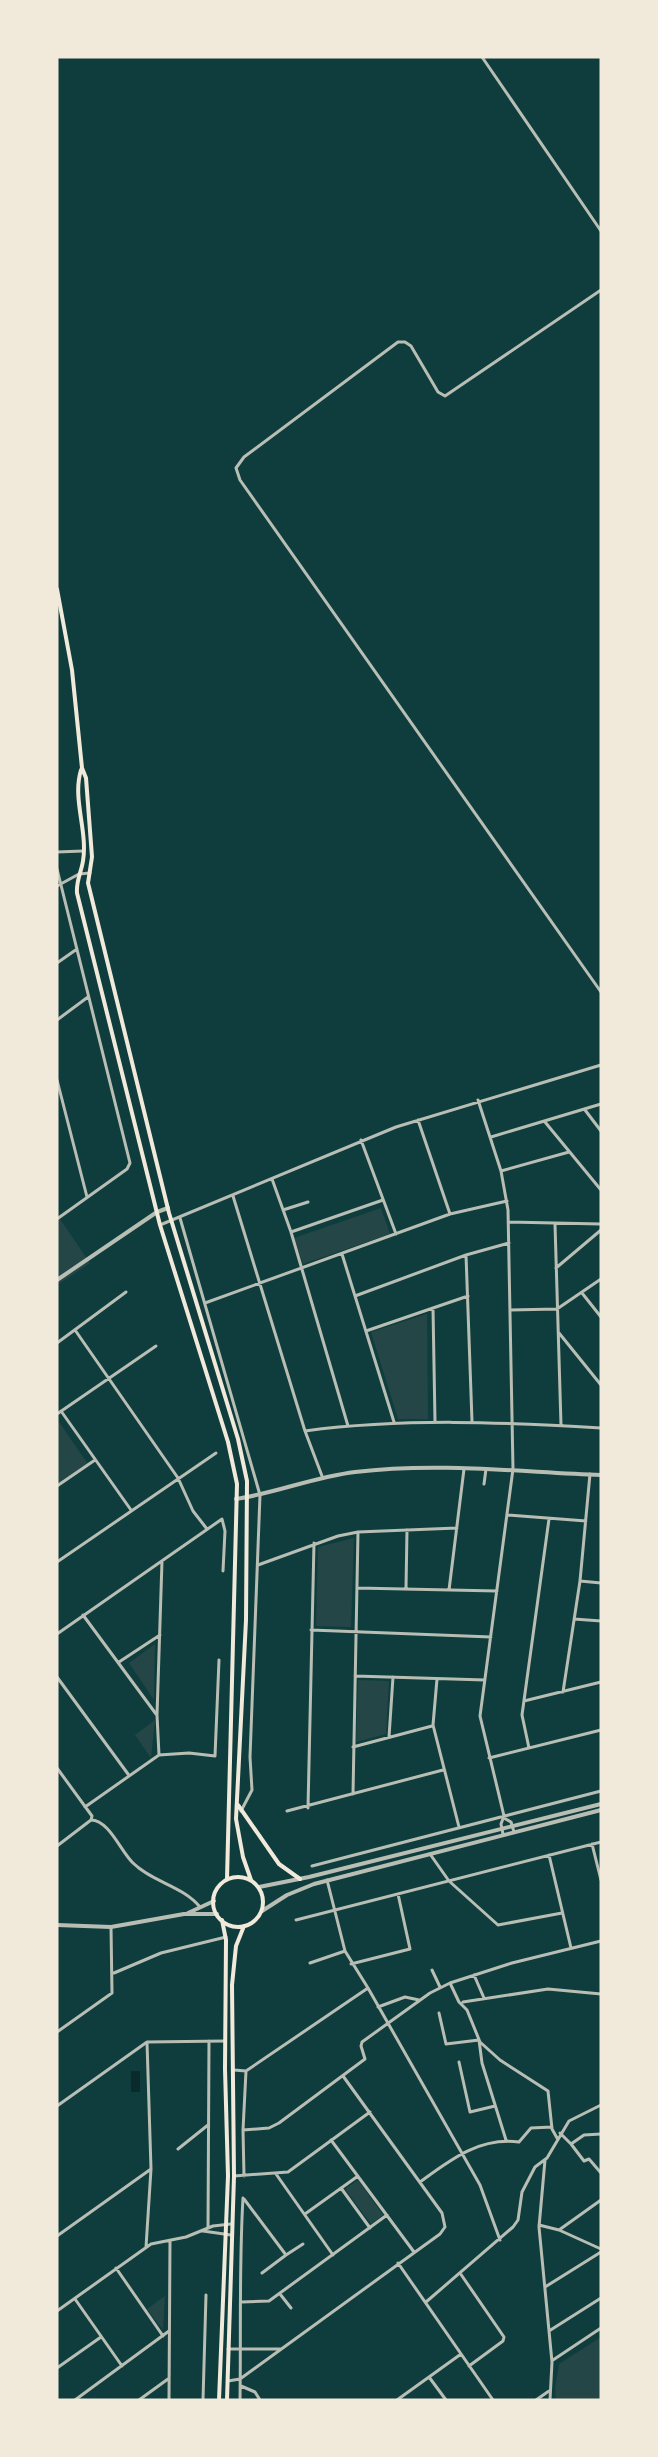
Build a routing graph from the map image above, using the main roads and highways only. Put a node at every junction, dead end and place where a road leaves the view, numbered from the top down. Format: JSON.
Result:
{"nodes":[{"id":1,"x":57,"y":589,"type":"edge"},
{"id":2,"x":82,"y":768,"type":"junction"},
{"id":3,"x":237,"y":1802,"type":"junction"},
{"id":4,"x":228,"y":1879,"type":"junction"},
{"id":5,"x":300,"y":1879,"type":"road end"},
{"id":6,"x":251,"y":1880,"type":"junction"},
{"id":7,"x":222,"y":1920,"type":"junction"},
{"id":8,"x":244,"y":1926,"type":"junction"},
{"id":9,"x":219,"y":2400,"type":"edge"},
{"id":10,"x":227,"y":2400,"type":"edge"}],
"edges":[{"from":1,"to":2,"type":"main road"},
{"from":2,"to":3,"type":"main road"},
{"from":2,"to":4,"type":"main road"},
{"from":3,"to":5,"type":"main road"},
{"from":3,"to":6,"type":"main road"},
{"from":4,"to":6,"type":"main road"},
{"from":4,"to":7,"type":"main road"},
{"from":6,"to":8,"type":"main road"},
{"from":7,"to":8,"type":"main road"},
{"from":7,"to":9,"type":"main road"},
{"from":8,"to":10,"type":"main road"}]}
